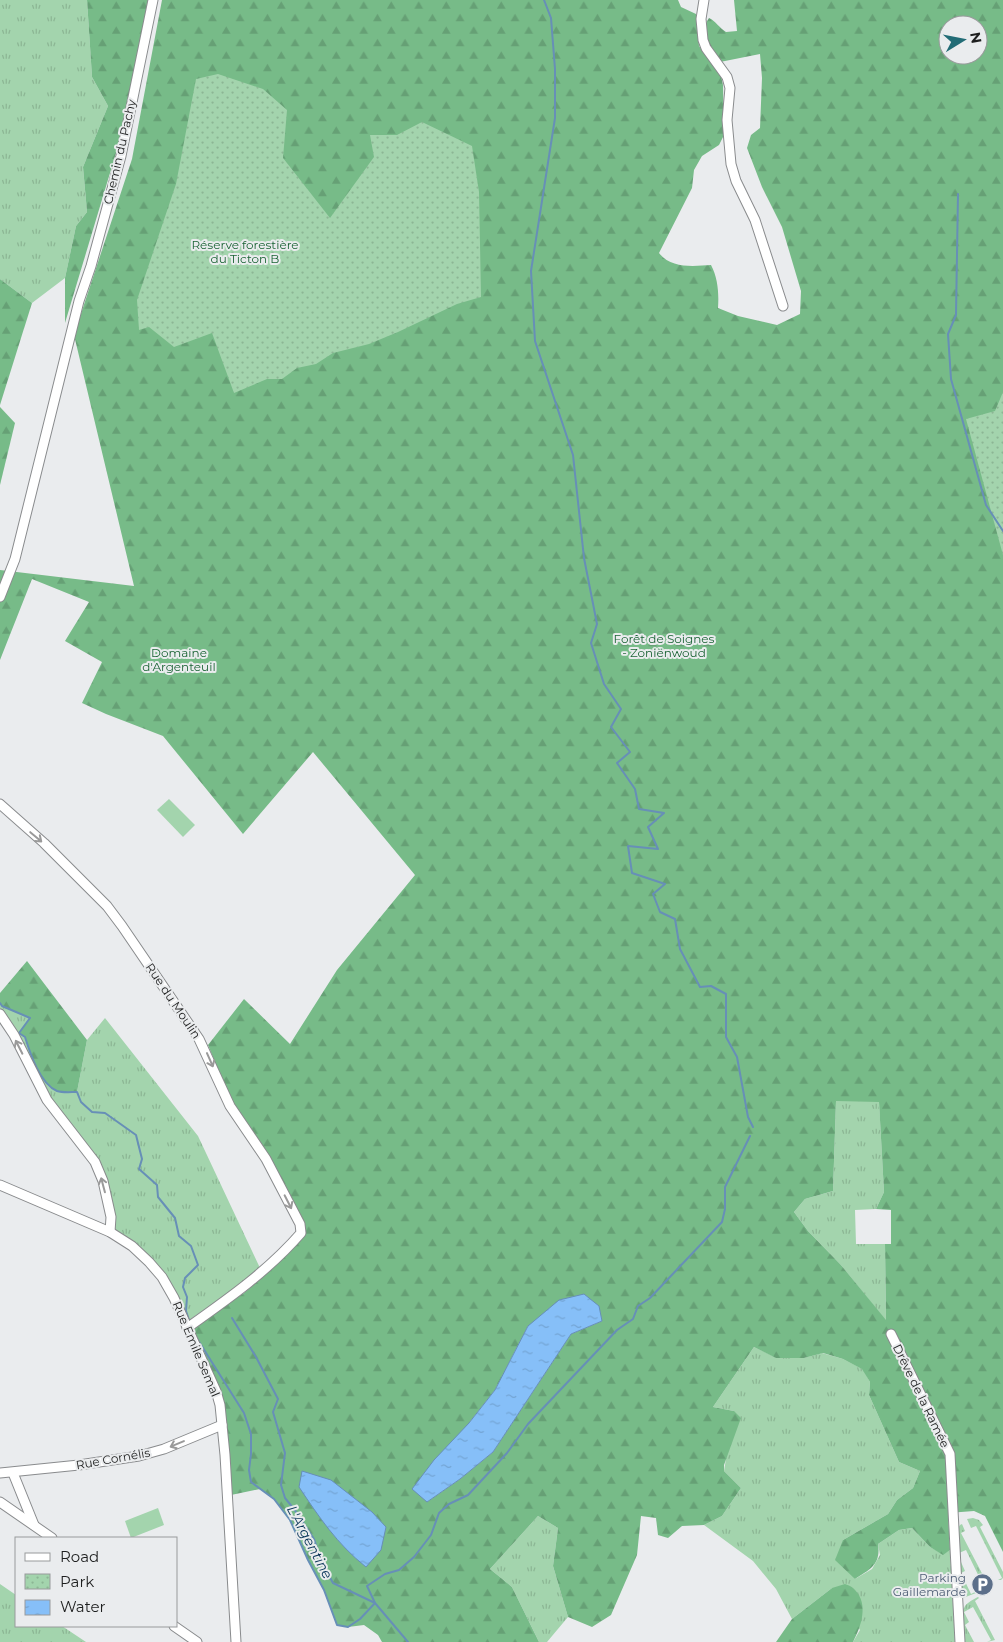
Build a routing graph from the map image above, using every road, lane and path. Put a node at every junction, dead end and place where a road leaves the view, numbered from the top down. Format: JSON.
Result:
{"nodes":[{"id":1,"x":153,"y":0,"type":"edge"},
{"id":2,"x":704,"y":0,"type":"edge"},
{"id":3,"x":783,"y":306,"type":"dead end"},
{"id":4,"x":0,"y":597,"type":"edge"},
{"id":5,"x":0,"y":804,"type":"edge"},
{"id":6,"x":0,"y":1014,"type":"edge"},
{"id":7,"x":0,"y":1185,"type":"edge"},
{"id":8,"x":110,"y":1232,"type":"junction"},
{"id":9,"x":187,"y":1328,"type":"junction"},
{"id":10,"x":891,"y":1334,"type":"dead end"},
{"id":11,"x":222,"y":1425,"type":"junction"},
{"id":12,"x":13,"y":1472,"type":"junction"},
{"id":13,"x":0,"y":1473,"type":"edge"},
{"id":14,"x":0,"y":1502,"type":"edge"},
{"id":15,"x":34,"y":1525,"type":"junction"},
{"id":16,"x":51,"y":1537,"type":"edge"},
{"id":17,"x":175,"y":1627,"type":"edge"},
{"id":18,"x":197,"y":1642,"type":"edge"},
{"id":19,"x":236,"y":1642,"type":"edge"},
{"id":20,"x":960,"y":1642,"type":"edge"}],
"edges":[{"from":1,"to":4,"type":"street","name":"Chemin du Pachy"},
{"from":2,"to":3,"type":"street"},
{"from":5,"to":9,"type":"street","name":"Rue du Moulin","one_way":true},
{"from":8,"to":6,"type":"street","one_way":true},
{"from":7,"to":8,"type":"street","name":"Rue Emile Semal"},
{"from":8,"to":9,"type":"street","name":"Rue Emile Semal"},
{"from":9,"to":11,"type":"street","name":"Rue Emile Semal"},
{"from":10,"to":20,"type":"street","name":"Drêve de la Ramée"},
{"from":11,"to":12,"type":"street","name":"Rue Cornélis","one_way":true},
{"from":11,"to":19,"type":"street","name":"Rue Emile Semal"},
{"from":12,"to":13,"type":"street","name":"Rue Cornélis"},
{"from":12,"to":15,"type":"street"},
{"from":14,"to":15,"type":"street"},
{"from":15,"to":16,"type":"street"},
{"from":17,"to":18,"type":"street"}]}
